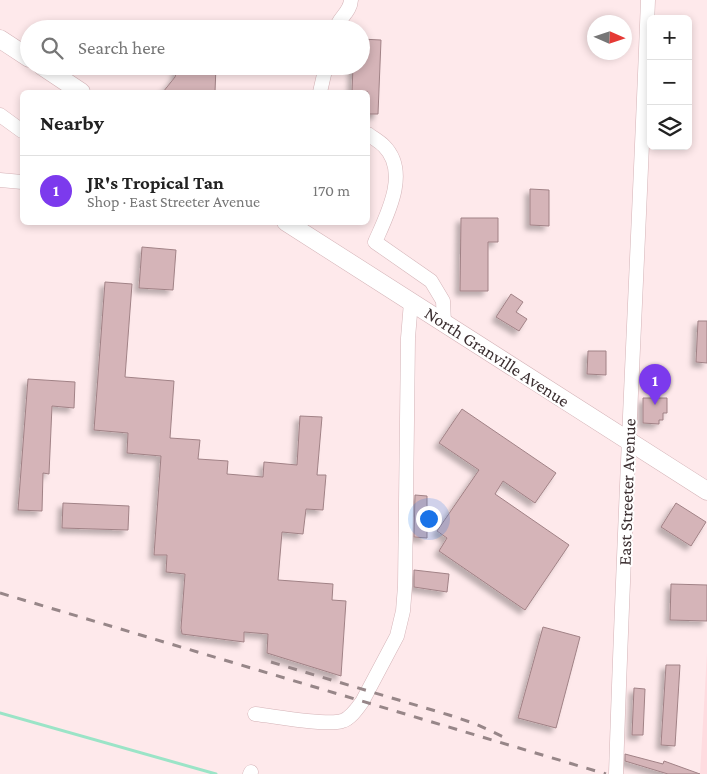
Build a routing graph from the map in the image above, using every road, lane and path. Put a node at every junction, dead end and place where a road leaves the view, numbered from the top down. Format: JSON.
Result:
{"nodes":[{"id":1,"x":351,"y":0,"type":"edge"},
{"id":2,"x":648,"y":0,"type":"edge"},
{"id":3,"x":340,"y":20,"type":"edge"},
{"id":4,"x":0,"y":39,"type":"edge"},
{"id":5,"x":20,"y":52,"type":"edge"},
{"id":6,"x":56,"y":75,"type":"edge"},
{"id":7,"x":324,"y":75,"type":"edge"},
{"id":8,"x":78,"y":90,"type":"edge"},
{"id":9,"x":320,"y":90,"type":"edge"},
{"id":10,"x":0,"y":115,"type":"edge"},
{"id":11,"x":20,"y":130,"type":"edge"},
{"id":12,"x":370,"y":136,"type":"edge"},
{"id":13,"x":0,"y":180,"type":"edge"},
{"id":14,"x":20,"y":182,"type":"edge"},
{"id":15,"x":291,"y":225,"type":"edge"},
{"id":16,"x":411,"y":302,"type":"junction"},
{"id":17,"x":444,"y":323,"type":"junction"},
{"id":18,"x":628,"y":441,"type":"junction"},
{"id":19,"x":707,"y":491,"type":"edge"},
{"id":20,"x":255,"y":714,"type":"dead end"},
{"id":21,"x":616,"y":774,"type":"edge"}],
"edges":[{"from":1,"to":3,"type":"street"},
{"from":2,"to":18,"type":"street","name":"East Streeter Avenue"},
{"from":4,"to":5,"type":"main road"},
{"from":6,"to":8,"type":"main road"},
{"from":7,"to":9,"type":"street"},
{"from":10,"to":11,"type":"street"},
{"from":12,"to":17,"type":"street"},
{"from":13,"to":14,"type":"street"},
{"from":15,"to":16,"type":"main road","name":"North Granville Avenue"},
{"from":16,"to":17,"type":"main road","name":"North Granville Avenue"},
{"from":16,"to":20,"type":"street"},
{"from":17,"to":18,"type":"main road","name":"North Granville Avenue"},
{"from":18,"to":19,"type":"main road","name":"North Granville Avenue"},
{"from":18,"to":21,"type":"street","name":"East Streeter Avenue"}]}
